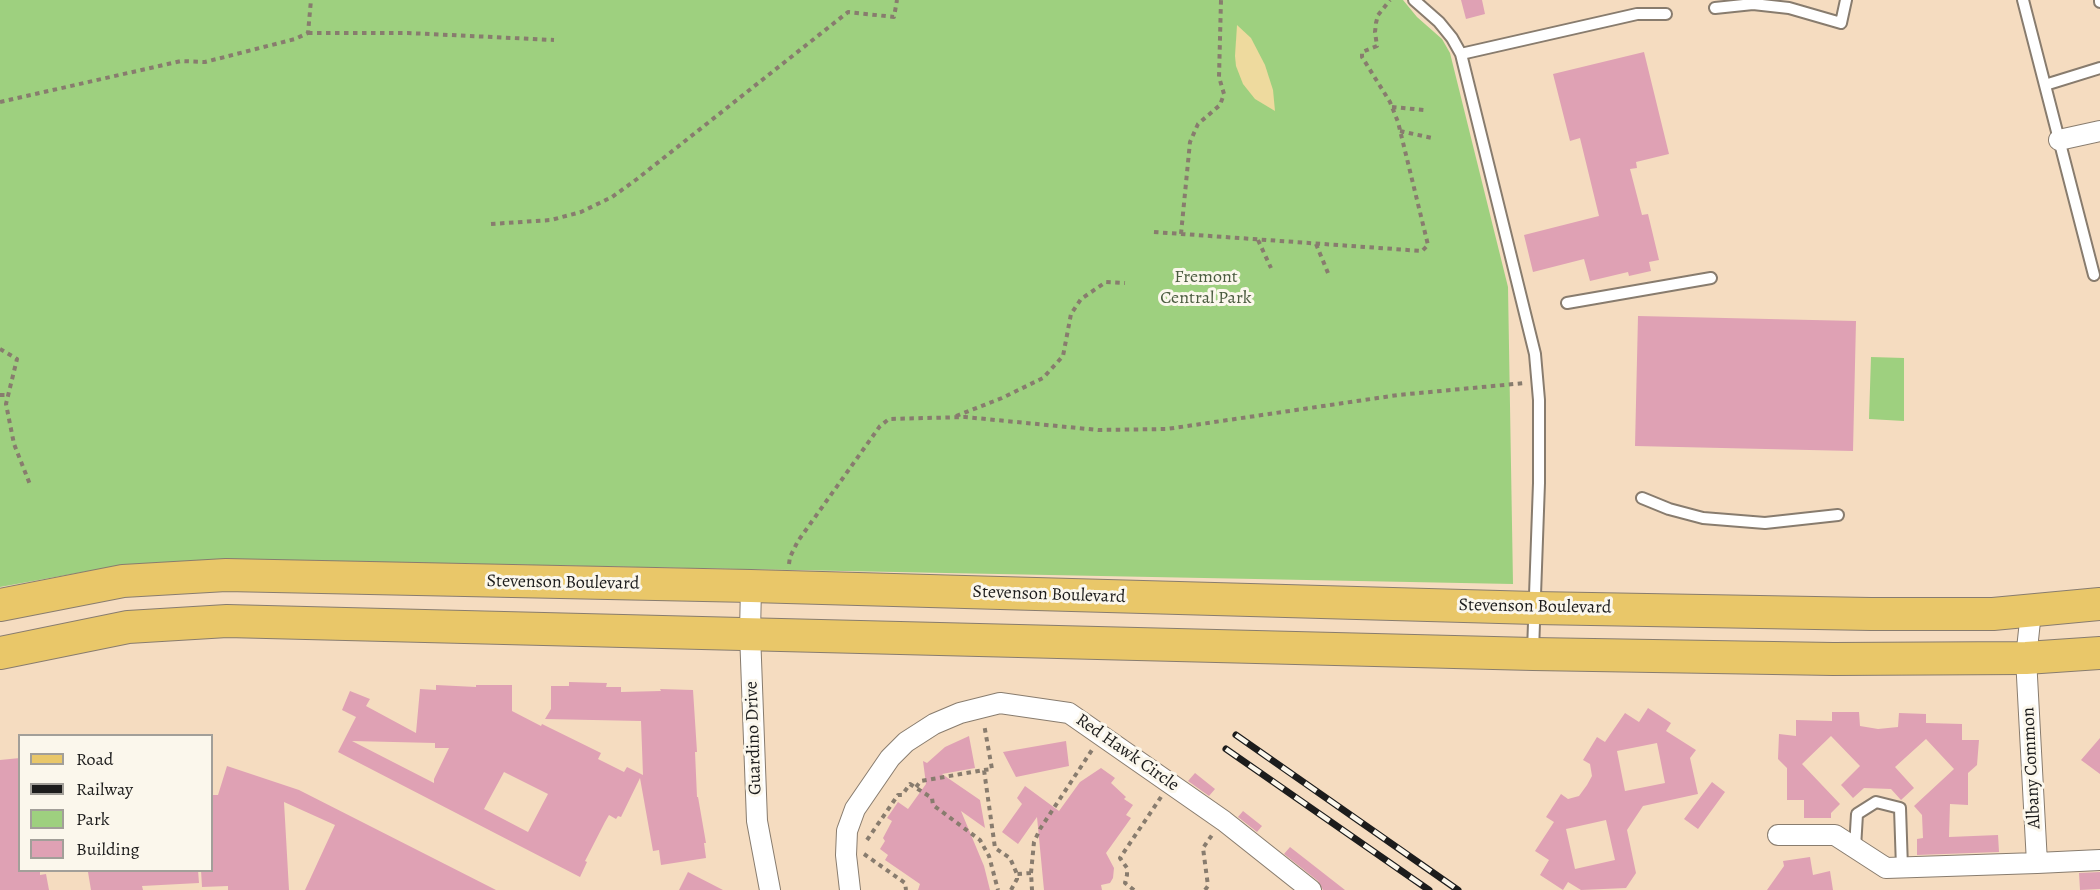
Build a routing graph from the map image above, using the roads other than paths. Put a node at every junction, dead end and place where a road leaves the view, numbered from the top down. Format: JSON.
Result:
{"nodes":[{"id":1,"x":1414,"y":0,"type":"edge"},
{"id":2,"x":1846,"y":0,"type":"edge"},
{"id":3,"x":2023,"y":0,"type":"edge"},
{"id":4,"x":1715,"y":8,"type":"dead end"},
{"id":5,"x":1666,"y":14,"type":"dead end"},
{"id":6,"x":1461,"y":54,"type":"junction"},
{"id":7,"x":2100,"y":68,"type":"edge"},
{"id":8,"x":2045,"y":85,"type":"junction"},
{"id":9,"x":2100,"y":131,"type":"edge"},
{"id":10,"x":2059,"y":140,"type":"junction"},
{"id":11,"x":2094,"y":275,"type":"dead end"},
{"id":12,"x":1711,"y":278,"type":"dead end"},
{"id":13,"x":1568,"y":303,"type":"dead end"},
{"id":14,"x":1642,"y":498,"type":"dead end"},
{"id":15,"x":1838,"y":514,"type":"dead end"},
{"id":16,"x":751,"y":586,"type":"junction"},
{"id":17,"x":2100,"y":604,"type":"edge"},
{"id":18,"x":0,"y":605,"type":"edge"},
{"id":19,"x":1535,"y":608,"type":"junction"},
{"id":20,"x":2031,"y":612,"type":"junction"},
{"id":21,"x":750,"y":633,"type":"junction"},
{"id":22,"x":0,"y":653,"type":"edge"},
{"id":23,"x":2100,"y":653,"type":"edge"},
{"id":24,"x":1533,"y":654,"type":"junction"},
{"id":25,"x":2026,"y":658,"type":"junction"},
{"id":26,"x":1778,"y":835,"type":"dead end"},
{"id":27,"x":1855,"y":848,"type":"junction"},
{"id":28,"x":2100,"y":860,"type":"edge"},
{"id":29,"x":2037,"y":862,"type":"junction"},
{"id":30,"x":1902,"y":868,"type":"junction"},
{"id":31,"x":770,"y":890,"type":"edge"},
{"id":32,"x":850,"y":890,"type":"edge"},
{"id":33,"x":1311,"y":890,"type":"edge"}],
"edges":[{"from":1,"to":6,"type":"lane"},
{"from":2,"to":4,"type":"lane"},
{"from":3,"to":8,"type":"lane"},
{"from":5,"to":6,"type":"lane"},
{"from":6,"to":19,"type":"lane"},
{"from":7,"to":8,"type":"lane"},
{"from":8,"to":10,"type":"lane"},
{"from":9,"to":10,"type":"street"},
{"from":10,"to":11,"type":"lane"},
{"from":12,"to":13,"type":"lane"},
{"from":14,"to":15,"type":"lane"},
{"from":16,"to":18,"type":"main road","name":"Stevenson Boulevard"},
{"from":16,"to":19,"type":"main road","name":"Stevenson Boulevard"},
{"from":16,"to":21,"type":"street","name":"Guardino Drive"},
{"from":17,"to":20,"type":"main road","name":"Stevenson Boulevard"},
{"from":19,"to":20,"type":"main road","name":"Stevenson Boulevard"},
{"from":19,"to":24,"type":"lane"},
{"from":20,"to":25,"type":"street","name":"Albany Common"},
{"from":21,"to":22,"type":"main road"},
{"from":21,"to":24,"type":"main road"},
{"from":21,"to":31,"type":"street","name":"Guardino Drive"},
{"from":23,"to":25,"type":"main road"},
{"from":24,"to":25,"type":"main road"},
{"from":25,"to":29,"type":"street","name":"Albany Common"},
{"from":26,"to":27,"type":"street"},
{"from":27,"to":30,"type":"street"},
{"from":27,"to":30,"type":"lane"},
{"from":28,"to":29,"type":"street"},
{"from":29,"to":30,"type":"street"},
{"from":32,"to":33,"type":"street","name":"Red Hawk Circle"}]}
